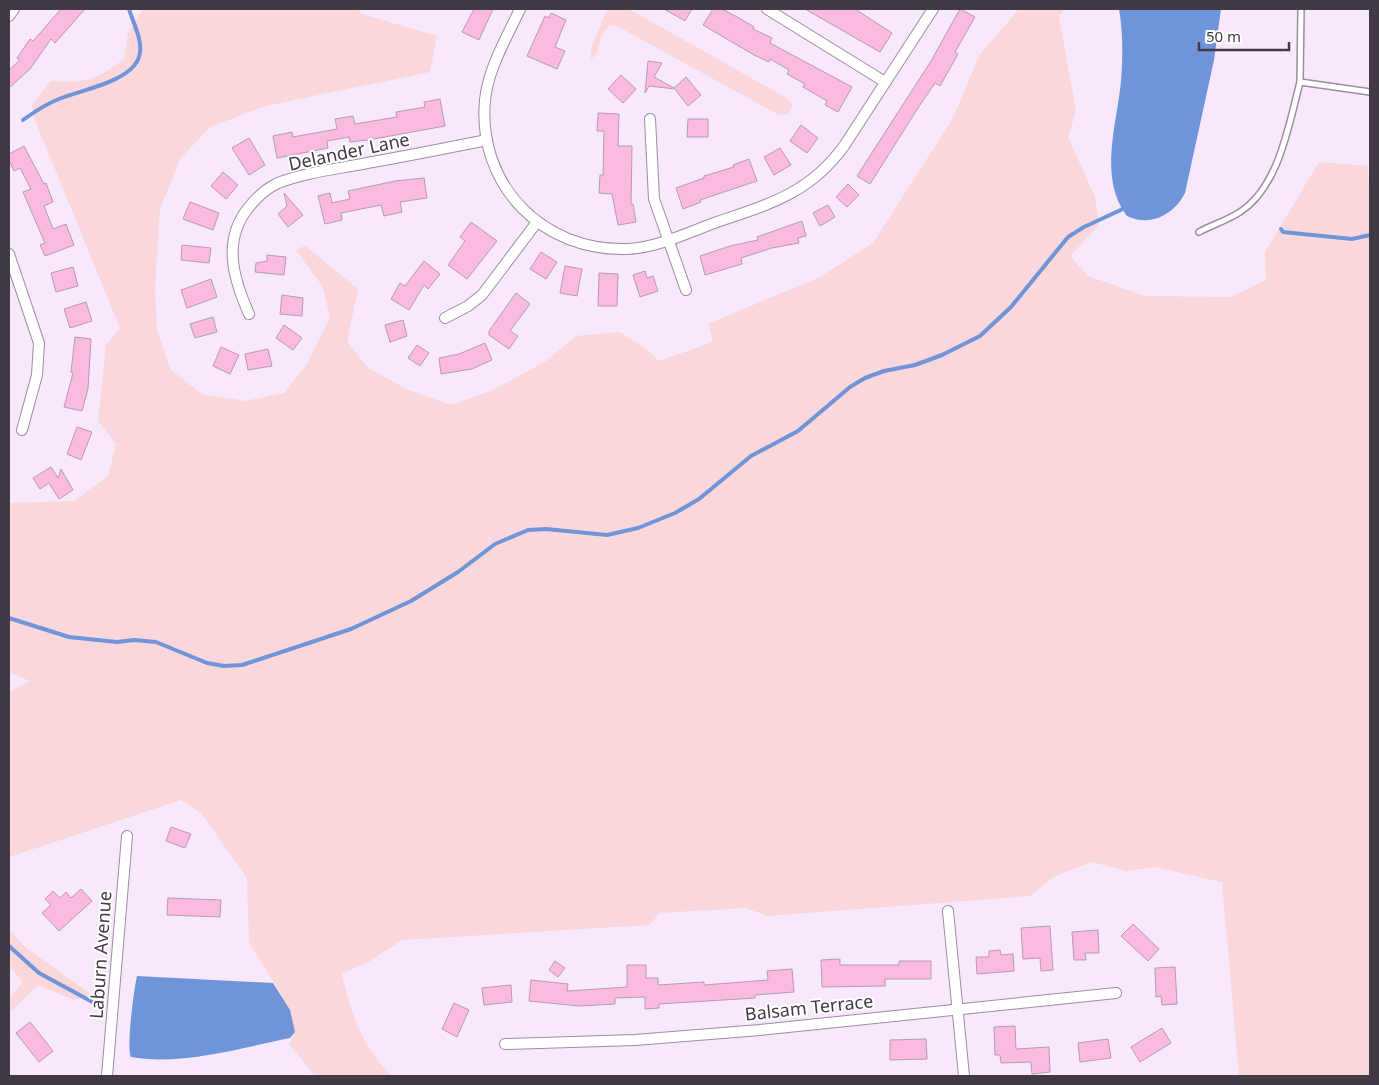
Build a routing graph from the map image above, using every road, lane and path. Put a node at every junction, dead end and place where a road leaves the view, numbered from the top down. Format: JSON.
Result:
{"nodes":[{"id":1,"x":14,"y":9,"type":"edge"},
{"id":2,"x":520,"y":9,"type":"edge"},
{"id":3,"x":767,"y":9,"type":"edge"},
{"id":4,"x":933,"y":9,"type":"edge"},
{"id":5,"x":1302,"y":9,"type":"edge"},
{"id":6,"x":9,"y":16,"type":"edge"},
{"id":7,"x":885,"y":82,"type":"junction"},
{"id":8,"x":1300,"y":82,"type":"junction"},
{"id":9,"x":1370,"y":92,"type":"edge"},
{"id":10,"x":650,"y":119,"type":"dead end"},
{"id":11,"x":487,"y":140,"type":"junction"},
{"id":12,"x":537,"y":222,"type":"junction"},
{"id":13,"x":1199,"y":232,"type":"dead end"},
{"id":14,"x":666,"y":239,"type":"junction"},
{"id":15,"x":9,"y":254,"type":"edge"},
{"id":16,"x":686,"y":290,"type":"dead end"},
{"id":17,"x":249,"y":314,"type":"dead end"},
{"id":18,"x":445,"y":318,"type":"dead end"},
{"id":19,"x":22,"y":430,"type":"dead end"},
{"id":20,"x":127,"y":836,"type":"dead end"},
{"id":21,"x":948,"y":911,"type":"dead end"},
{"id":22,"x":1116,"y":993,"type":"dead end"},
{"id":23,"x":958,"y":1009,"type":"junction"},
{"id":24,"x":505,"y":1044,"type":"dead end"},
{"id":25,"x":107,"y":1076,"type":"edge"},
{"id":26,"x":964,"y":1076,"type":"edge"}],
"edges":[{"from":1,"to":6,"type":"street"},
{"from":2,"to":11,"type":"street"},
{"from":3,"to":7,"type":"street"},
{"from":4,"to":7,"type":"street"},
{"from":5,"to":8,"type":"lane"},
{"from":7,"to":14,"type":"street"},
{"from":8,"to":9,"type":"lane"},
{"from":8,"to":13,"type":"lane"},
{"from":10,"to":14,"type":"street"},
{"from":11,"to":12,"type":"street"},
{"from":11,"to":17,"type":"street","name":"Delander Lane"},
{"from":12,"to":14,"type":"street"},
{"from":12,"to":18,"type":"street"},
{"from":14,"to":16,"type":"street"},
{"from":15,"to":19,"type":"street"},
{"from":20,"to":25,"type":"street","name":"Laburn Avenue"},
{"from":21,"to":23,"type":"street"},
{"from":22,"to":23,"type":"street","name":"Balsam Terrace"},
{"from":23,"to":24,"type":"street","name":"Balsam Terrace"},
{"from":23,"to":26,"type":"street"}]}
